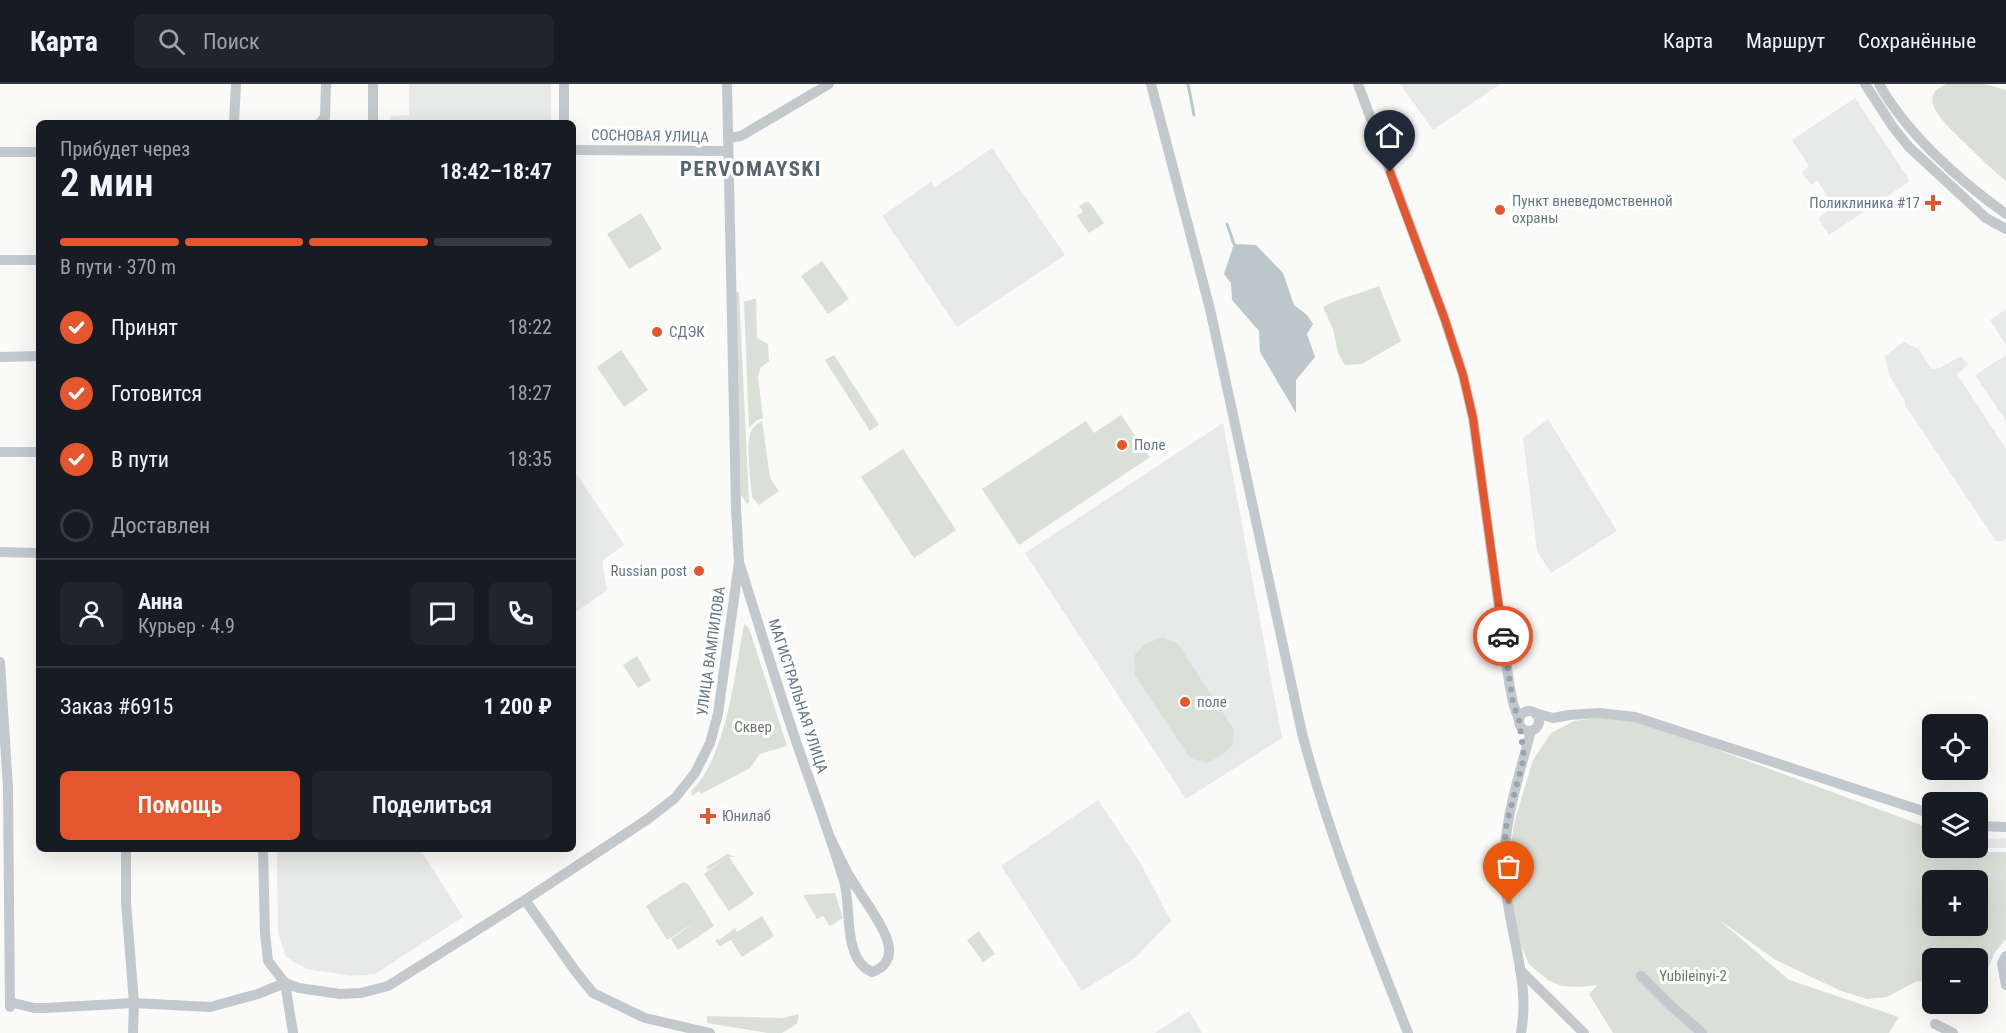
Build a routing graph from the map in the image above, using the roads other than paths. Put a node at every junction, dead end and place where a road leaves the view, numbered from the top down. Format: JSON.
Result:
{"nodes":[{"id":1,"x":236,"y":84,"type":"edge"},
{"id":2,"x":326,"y":84,"type":"edge"},
{"id":3,"x":373,"y":84,"type":"edge"},
{"id":4,"x":564,"y":84,"type":"edge"},
{"id":5,"x":727,"y":84,"type":"edge"},
{"id":6,"x":829,"y":84,"type":"edge"},
{"id":7,"x":1151,"y":84,"type":"edge"},
{"id":8,"x":1358,"y":84,"type":"edge"},
{"id":9,"x":1865,"y":84,"type":"edge"},
{"id":10,"x":1879,"y":84,"type":"edge"},
{"id":11,"x":234,"y":120,"type":"edge"},
{"id":12,"x":322,"y":120,"type":"edge"},
{"id":13,"x":373,"y":120,"type":"edge"},
{"id":14,"x":564,"y":120,"type":"edge"},
{"id":15,"x":728,"y":138,"type":"junction"},
{"id":16,"x":576,"y":150,"type":"edge"},
{"id":17,"x":727,"y":151,"type":"junction"},
{"id":18,"x":0,"y":152,"type":"edge"},
{"id":19,"x":36,"y":152,"type":"edge"},
{"id":20,"x":2006,"y":214,"type":"edge"},
{"id":21,"x":2006,"y":230,"type":"edge"},
{"id":22,"x":0,"y":260,"type":"edge"},
{"id":23,"x":36,"y":260,"type":"edge"},
{"id":24,"x":36,"y":356,"type":"edge"},
{"id":25,"x":0,"y":357,"type":"edge"},
{"id":26,"x":0,"y":452,"type":"edge"},
{"id":27,"x":36,"y":452,"type":"edge"},
{"id":28,"x":0,"y":552,"type":"edge"},
{"id":29,"x":36,"y":553,"type":"edge"},
{"id":30,"x":739,"y":562,"type":"junction"},
{"id":31,"x":731,"y":619,"type":"junction"},
{"id":32,"x":758,"y":621,"type":"junction"},
{"id":33,"x":0,"y":662,"type":"edge"},
{"id":34,"x":1511,"y":692,"type":"junction"},
{"id":35,"x":1533,"y":712,"type":"junction"},
{"id":36,"x":1553,"y":718,"type":"junction"},
{"id":37,"x":1520,"y":723,"type":"junction"},
{"id":38,"x":1534,"y":729,"type":"junction"},
{"id":39,"x":1524,"y":757,"type":"junction"},
{"id":40,"x":1922,"y":811,"type":"edge"},
{"id":41,"x":1988,"y":826,"type":"edge"},
{"id":42,"x":2006,"y":827,"type":"edge"},
{"id":43,"x":831,"y":839,"type":"junction"},
{"id":44,"x":126,"y":852,"type":"edge"},
{"id":45,"x":263,"y":852,"type":"edge"},
{"id":46,"x":525,"y":900,"type":"junction"},
{"id":47,"x":2006,"y":956,"type":"edge"},
{"id":48,"x":1520,"y":970,"type":"junction"},
{"id":49,"x":1641,"y":975,"type":"dead end"},
{"id":50,"x":285,"y":983,"type":"junction"},
{"id":51,"x":2006,"y":985,"type":"edge"},
{"id":52,"x":134,"y":1003,"type":"junction"},
{"id":53,"x":1935,"y":1024,"type":"dead end"},
{"id":54,"x":133,"y":1033,"type":"edge"},
{"id":55,"x":294,"y":1033,"type":"edge"},
{"id":56,"x":710,"y":1033,"type":"edge"},
{"id":57,"x":1408,"y":1033,"type":"edge"},
{"id":58,"x":1521,"y":1033,"type":"edge"},
{"id":59,"x":1584,"y":1033,"type":"edge"},
{"id":60,"x":1702,"y":1033,"type":"edge"},
{"id":61,"x":1953,"y":1033,"type":"edge"}],
"edges":[{"from":1,"to":11,"type":"street"},
{"from":2,"to":12,"type":"street"},
{"from":3,"to":13,"type":"street"},
{"from":4,"to":14,"type":"street"},
{"from":5,"to":15,"type":"street","name":"УЛИЦА ВАМПИЛОВА"},
{"from":6,"to":15,"type":"street"},
{"from":7,"to":57,"type":"street"},
{"from":8,"to":34,"type":"street"},
{"from":9,"to":21,"type":"street"},
{"from":10,"to":20,"type":"street"},
{"from":15,"to":17,"type":"street","name":"УЛИЦА ВАМПИЛОВА"},
{"from":16,"to":17,"type":"street","name":"СОСНОВАЯ УЛИЦА"},
{"from":17,"to":30,"type":"street","name":"УЛИЦА ВАМПИЛОВА"},
{"from":18,"to":19,"type":"street"},
{"from":22,"to":23,"type":"street"},
{"from":24,"to":25,"type":"street"},
{"from":26,"to":27,"type":"street"},
{"from":28,"to":29,"type":"street"},
{"from":30,"to":31,"type":"street","name":"УЛИЦА ВАМПИЛОВА"},
{"from":30,"to":32,"type":"street","name":"МАГИСТРАЛЬНАЯ УЛИЦА"},
{"from":31,"to":32,"type":"street"},
{"from":31,"to":46,"type":"street","name":"УЛИЦА ВАМПИЛОВА"},
{"from":32,"to":43,"type":"street","name":"МАГИСТРАЛЬНАЯ УЛИЦА"},
{"from":33,"to":52,"type":"street"},
{"from":34,"to":35,"type":"street"},
{"from":34,"to":37,"type":"street"},
{"from":35,"to":36,"type":"street"},
{"from":35,"to":37,"type":"street"},
{"from":35,"to":38,"type":"street"},
{"from":36,"to":38,"type":"street"},
{"from":36,"to":40,"type":"street"},
{"from":37,"to":38,"type":"street"},
{"from":37,"to":39,"type":"street"},
{"from":38,"to":39,"type":"street"},
{"from":39,"to":48,"type":"street"},
{"from":41,"to":42,"type":"street"},
{"from":43,"to":43,"type":"street","name":"МАГИСТРАЛЬНАЯ УЛИЦА"},
{"from":44,"to":52,"type":"street"},
{"from":45,"to":50,"type":"street"},
{"from":46,"to":50,"type":"street","name":"УЛИЦА ВАМПИЛОВА"},
{"from":46,"to":56,"type":"street"},
{"from":47,"to":51,"type":"street"},
{"from":48,"to":58,"type":"street"},
{"from":48,"to":59,"type":"street"},
{"from":49,"to":60,"type":"street"},
{"from":50,"to":52,"type":"street"},
{"from":50,"to":55,"type":"street"},
{"from":52,"to":54,"type":"street"},
{"from":53,"to":61,"type":"street"}]}
